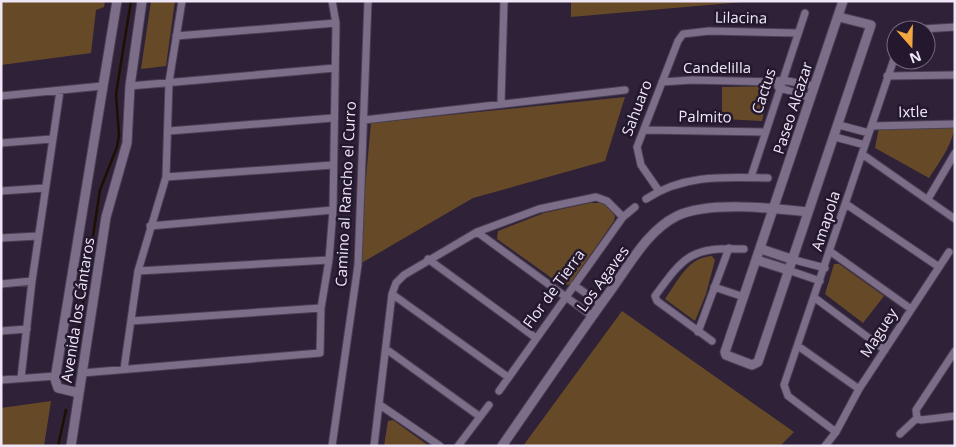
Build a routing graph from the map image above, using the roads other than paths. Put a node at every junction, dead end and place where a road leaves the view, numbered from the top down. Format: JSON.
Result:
{"nodes":[{"id":1,"x":117,"y":1,"type":"edge"},
{"id":2,"x":142,"y":1,"type":"edge"},
{"id":3,"x":182,"y":1,"type":"edge"},
{"id":4,"x":332,"y":1,"type":"edge"},
{"id":5,"x":368,"y":1,"type":"edge"},
{"id":6,"x":504,"y":1,"type":"edge"},
{"id":7,"x":843,"y":1,"type":"edge"},
{"id":8,"x":804,"y":14,"type":"dead end"},
{"id":9,"x":839,"y":17,"type":"junction"},
{"id":10,"x":336,"y":23,"type":"junction"},
{"id":11,"x":955,"y":27,"type":"edge"},
{"id":12,"x":936,"y":28,"type":"edge"},
{"id":13,"x":798,"y":33,"type":"junction"},
{"id":14,"x":683,"y":34,"type":"joint"},
{"id":15,"x":176,"y":36,"type":"junction"},
{"id":16,"x":335,"y":68,"type":"junction"},
{"id":17,"x":889,"y":70,"type":"edge"},
{"id":18,"x":955,"y":75,"type":"edge"},
{"id":19,"x":887,"y":76,"type":"junction"},
{"id":20,"x":783,"y":80,"type":"junction"},
{"id":21,"x":169,"y":82,"type":"junction"},
{"id":22,"x":662,"y":82,"type":"junction"},
{"id":23,"x":772,"y":82,"type":"junction"},
{"id":24,"x":102,"y":86,"type":"junction"},
{"id":25,"x":130,"y":86,"type":"junction"},
{"id":26,"x":813,"y":86,"type":"junction"},
{"id":27,"x":625,"y":90,"type":"dead end"},
{"id":28,"x":780,"y":90,"type":"junction"},
{"id":29,"x":60,"y":91,"type":"junction"},
{"id":30,"x":1,"y":96,"type":"edge"},
{"id":31,"x":810,"y":98,"type":"junction"},
{"id":32,"x":501,"y":103,"type":"junction"},
{"id":33,"x":333,"y":118,"type":"junction"},
{"id":34,"x":364,"y":120,"type":"junction"},
{"id":35,"x":955,"y":124,"type":"edge"},
{"id":36,"x":839,"y":125,"type":"junction"},
{"id":37,"x":644,"y":130,"type":"junction"},
{"id":38,"x":870,"y":130,"type":"junction"},
{"id":39,"x":169,"y":131,"type":"junction"},
{"id":40,"x":765,"y":132,"type":"junction"},
{"id":41,"x":835,"y":137,"type":"junction"},
{"id":42,"x":52,"y":139,"type":"junction"},
{"id":43,"x":1,"y":143,"type":"edge"},
{"id":44,"x":865,"y":144,"type":"junction"},
{"id":45,"x":955,"y":153,"type":"edge"},
{"id":46,"x":862,"y":154,"type":"junction"},
{"id":47,"x":333,"y":164,"type":"junction"},
{"id":48,"x":166,"y":177,"type":"junction"},
{"id":49,"x":751,"y":177,"type":"junction"},
{"id":50,"x":768,"y":178,"type":"dead end"},
{"id":51,"x":45,"y":188,"type":"junction"},
{"id":52,"x":1,"y":191,"type":"edge"},
{"id":53,"x":659,"y":191,"type":"junction"},
{"id":54,"x":646,"y":199,"type":"dead end"},
{"id":55,"x":928,"y":199,"type":"junction"},
{"id":56,"x":846,"y":204,"type":"junction"},
{"id":57,"x":635,"y":207,"type":"dead end"},
{"id":58,"x":774,"y":208,"type":"junction"},
{"id":59,"x":332,"y":210,"type":"junction"},
{"id":60,"x":808,"y":212,"type":"junction"},
{"id":61,"x":623,"y":217,"type":"junction"},
{"id":62,"x":955,"y":219,"type":"edge"},
{"id":63,"x":150,"y":226,"type":"junction"},
{"id":64,"x":476,"y":232,"type":"junction"},
{"id":65,"x":38,"y":236,"type":"junction"},
{"id":66,"x":1,"y":238,"type":"edge"},
{"id":67,"x":729,"y":248,"type":"junction"},
{"id":68,"x":744,"y":249,"type":"dead end"},
{"id":69,"x":761,"y":249,"type":"junction"},
{"id":70,"x":831,"y":252,"type":"junction"},
{"id":71,"x":949,"y":252,"type":"dead end"},
{"id":72,"x":428,"y":259,"type":"junction"},
{"id":73,"x":791,"y":259,"type":"junction"},
{"id":74,"x":329,"y":260,"type":"junction"},
{"id":75,"x":757,"y":260,"type":"junction"},
{"id":76,"x":939,"y":267,"type":"junction"},
{"id":77,"x":825,"y":268,"type":"junction"},
{"id":78,"x":788,"y":270,"type":"junction"},
{"id":79,"x":138,"y":272,"type":"junction"},
{"id":80,"x":32,"y":281,"type":"junction"},
{"id":81,"x":820,"y":281,"type":"junction"},
{"id":82,"x":1,"y":284,"type":"edge"},
{"id":83,"x":574,"y":285,"type":"junction"},
{"id":84,"x":714,"y":287,"type":"junction"},
{"id":85,"x":392,"y":294,"type":"junction"},
{"id":86,"x":566,"y":297,"type":"junction"},
{"id":87,"x":744,"y":297,"type":"junction"},
{"id":88,"x":815,"y":298,"type":"junction"},
{"id":89,"x":601,"y":304,"type":"junction"},
{"id":90,"x":321,"y":308,"type":"junction"},
{"id":91,"x":911,"y":309,"type":"junction"},
{"id":92,"x":592,"y":316,"type":"junction"},
{"id":93,"x":131,"y":321,"type":"junction"},
{"id":94,"x":27,"y":329,"type":"junction"},
{"id":95,"x":1,"y":331,"type":"edge"},
{"id":96,"x":698,"y":332,"type":"junction"},
{"id":97,"x":536,"y":338,"type":"junction"},
{"id":98,"x":712,"y":341,"type":"dead end"},
{"id":99,"x":798,"y":346,"type":"junction"},
{"id":100,"x":386,"y":350,"type":"junction"},
{"id":101,"x":885,"y":350,"type":"junction"},
{"id":102,"x":955,"y":351,"type":"edge"},
{"id":103,"x":124,"y":369,"type":"junction"},
{"id":104,"x":82,"y":373,"type":"junction"},
{"id":105,"x":56,"y":376,"type":"junction"},
{"id":106,"x":508,"y":377,"type":"junction"},
{"id":107,"x":21,"y":378,"type":"junction"},
{"id":108,"x":1,"y":380,"type":"edge"},
{"id":109,"x":859,"y":389,"type":"junction"},
{"id":110,"x":499,"y":391,"type":"dead end"},
{"id":111,"x":79,"y":392,"type":"junction"},
{"id":112,"x":380,"y":405,"type":"junction"},
{"id":113,"x":489,"y":405,"type":"dead end"},
{"id":114,"x":479,"y":416,"type":"junction"},
{"id":115,"x":955,"y":416,"type":"edge"},
{"id":116,"x":917,"y":418,"type":"junction"},
{"id":117,"x":836,"y":432,"type":"junction"},
{"id":118,"x":900,"y":434,"type":"dead end"},
{"id":119,"x":71,"y":446,"type":"edge"},
{"id":120,"x":332,"y":446,"type":"edge"},
{"id":121,"x":374,"y":446,"type":"edge"},
{"id":122,"x":440,"y":446,"type":"edge"},
{"id":123,"x":458,"y":446,"type":"edge"},
{"id":124,"x":502,"y":446,"type":"edge"},
{"id":125,"x":825,"y":446,"type":"edge"}],
"edges":[{"from":1,"to":24,"type":"street","name":"Avenida los Cántaros"},
{"from":2,"to":25,"type":"street","name":"Avenida los Cántaros"},
{"from":3,"to":15,"type":"street"},
{"from":4,"to":10,"type":"street"},
{"from":5,"to":34,"type":"street","name":"Camino al Rancho el Curro"},
{"from":6,"to":32,"type":"street"},
{"from":7,"to":9,"type":"street","name":"Paseo Alcazar"},
{"from":8,"to":13,"type":"street","name":"Cactus"},
{"from":9,"to":26,"type":"street","name":"Paseo Alcazar"},
{"from":9,"to":36,"type":"street"},
{"from":10,"to":15,"type":"street"},
{"from":10,"to":16,"type":"street"},
{"from":11,"to":12,"type":"street"},
{"from":13,"to":14,"type":"street","name":"Lilacina"},
{"from":13,"to":20,"type":"street","name":"Cactus"},
{"from":14,"to":22,"type":"street","name":"Sahuaro"},
{"from":15,"to":21,"type":"street"},
{"from":16,"to":21,"type":"street"},
{"from":16,"to":33,"type":"street"},
{"from":17,"to":19,"type":"street","name":"Amapola"},
{"from":18,"to":19,"type":"street"},
{"from":19,"to":38,"type":"street","name":"Amapola"},
{"from":20,"to":23,"type":"street","name":"Candelilla"},
{"from":20,"to":26,"type":"street"},
{"from":20,"to":28,"type":"street","name":"Cactus"},
{"from":21,"to":25,"type":"street"},
{"from":21,"to":39,"type":"street"},
{"from":22,"to":23,"type":"street","name":"Candelilla"},
{"from":22,"to":37,"type":"street","name":"Sahuaro"},
{"from":23,"to":28,"type":"street","name":"Candelilla"},
{"from":24,"to":29,"type":"street"},
{"from":24,"to":105,"type":"street","name":"Avenida los Cántaros"},
{"from":25,"to":104,"type":"street","name":"Avenida los Cántaros"},
{"from":26,"to":31,"type":"street","name":"Paseo Alcazar"},
{"from":27,"to":32,"type":"street"},
{"from":28,"to":31,"type":"street"},
{"from":28,"to":40,"type":"street","name":"Cactus"},
{"from":29,"to":30,"type":"street"},
{"from":29,"to":42,"type":"street"},
{"from":31,"to":58,"type":"street","name":"Paseo Alcazar"},
{"from":32,"to":34,"type":"street"},
{"from":33,"to":39,"type":"street"},
{"from":33,"to":47,"type":"street"},
{"from":34,"to":120,"type":"street","name":"Camino al Rancho el Curro"},
{"from":35,"to":38,"type":"street","name":"Ixtle"},
{"from":36,"to":38,"type":"street","name":"Ixtle"},
{"from":36,"to":41,"type":"street"},
{"from":37,"to":40,"type":"street","name":"Palmito"},
{"from":37,"to":53,"type":"street","name":"Sahuaro"},
{"from":38,"to":44,"type":"street","name":"Amapola"},
{"from":39,"to":48,"type":"street"},
{"from":40,"to":49,"type":"street","name":"Cactus"},
{"from":41,"to":44,"type":"street"},
{"from":41,"to":60,"type":"street"},
{"from":42,"to":43,"type":"street"},
{"from":42,"to":51,"type":"street"},
{"from":44,"to":46,"type":"street","name":"Amapola"},
{"from":45,"to":55,"type":"street"},
{"from":46,"to":55,"type":"street"},
{"from":46,"to":56,"type":"street","name":"Amapola"},
{"from":47,"to":48,"type":"street"},
{"from":47,"to":59,"type":"street"},
{"from":48,"to":63,"type":"street"},
{"from":49,"to":50,"type":"street"},
{"from":49,"to":53,"type":"street"},
{"from":51,"to":52,"type":"street"},
{"from":51,"to":65,"type":"street"},
{"from":53,"to":54,"type":"street"},
{"from":55,"to":62,"type":"street"},
{"from":56,"to":70,"type":"street","name":"Amapola"},
{"from":56,"to":76,"type":"street"},
{"from":57,"to":61,"type":"street","name":"Flor de Tierra"},
{"from":58,"to":60,"type":"street","name":"Los Agaves"},
{"from":58,"to":69,"type":"street","name":"Paseo Alcazar"},
{"from":58,"to":89,"type":"street","name":"Los Agaves"},
{"from":59,"to":63,"type":"street"},
{"from":59,"to":74,"type":"street"},
{"from":60,"to":73,"type":"street"},
{"from":61,"to":64,"type":"street"},
{"from":61,"to":83,"type":"street","name":"Flor de Tierra"},
{"from":63,"to":79,"type":"street"},
{"from":64,"to":72,"type":"street"},
{"from":64,"to":86,"type":"street"},
{"from":65,"to":66,"type":"street"},
{"from":65,"to":80,"type":"street"},
{"from":67,"to":68,"type":"street"},
{"from":67,"to":84,"type":"street"},
{"from":67,"to":96,"type":"street"},
{"from":69,"to":73,"type":"street"},
{"from":69,"to":75,"type":"street","name":"Paseo Alcazar"},
{"from":70,"to":77,"type":"street","name":"Amapola"},
{"from":70,"to":91,"type":"street"},
{"from":71,"to":76,"type":"street","name":"Maguey"},
{"from":72,"to":85,"type":"street"},
{"from":72,"to":97,"type":"street"},
{"from":73,"to":77,"type":"street"},
{"from":73,"to":78,"type":"street"},
{"from":74,"to":79,"type":"street"},
{"from":74,"to":90,"type":"street"},
{"from":75,"to":78,"type":"street"},
{"from":75,"to":87,"type":"street","name":"Paseo Alcazar"},
{"from":76,"to":91,"type":"street","name":"Maguey"},
{"from":77,"to":81,"type":"street","name":"Amapola"},
{"from":78,"to":81,"type":"street"},
{"from":78,"to":87,"type":"street","name":"Paseo Alcazar"},
{"from":79,"to":93,"type":"street"},
{"from":80,"to":82,"type":"street"},
{"from":80,"to":94,"type":"street"},
{"from":81,"to":88,"type":"street","name":"Amapola"},
{"from":83,"to":86,"type":"street","name":"Flor de Tierra"},
{"from":83,"to":89,"type":"street"},
{"from":84,"to":87,"type":"street"},
{"from":84,"to":96,"type":"street"},
{"from":85,"to":100,"type":"street"},
{"from":85,"to":106,"type":"street"},
{"from":86,"to":92,"type":"street"},
{"from":86,"to":97,"type":"street","name":"Flor de Tierra"},
{"from":88,"to":99,"type":"street","name":"Amapola"},
{"from":88,"to":101,"type":"street"},
{"from":89,"to":92,"type":"street","name":"Los Agaves"},
{"from":90,"to":93,"type":"street"},
{"from":90,"to":103,"type":"street"},
{"from":91,"to":101,"type":"street","name":"Maguey"},
{"from":92,"to":124,"type":"street","name":"Los Agaves"},
{"from":93,"to":103,"type":"street"},
{"from":94,"to":95,"type":"street"},
{"from":94,"to":107,"type":"street"},
{"from":96,"to":98,"type":"street"},
{"from":97,"to":106,"type":"street","name":"Flor de Tierra"},
{"from":99,"to":109,"type":"street"},
{"from":99,"to":117,"type":"street","name":"Amapola"},
{"from":100,"to":112,"type":"street"},
{"from":100,"to":114,"type":"street"},
{"from":101,"to":109,"type":"street","name":"Maguey"},
{"from":102,"to":116,"type":"street"},
{"from":103,"to":104,"type":"street"},
{"from":104,"to":111,"type":"street","name":"Avenida los Cántaros"},
{"from":105,"to":107,"type":"street"},
{"from":105,"to":111,"type":"street","name":"Avenida los Cántaros"},
{"from":106,"to":110,"type":"street","name":"Flor de Tierra"},
{"from":107,"to":108,"type":"street"},
{"from":109,"to":117,"type":"street","name":"Maguey"},
{"from":111,"to":119,"type":"street"},
{"from":112,"to":121,"type":"street"},
{"from":112,"to":122,"type":"street"},
{"from":113,"to":114,"type":"street"},
{"from":114,"to":123,"type":"street"},
{"from":115,"to":116,"type":"street"},
{"from":116,"to":118,"type":"street"},
{"from":117,"to":125,"type":"street","name":"Maguey"}]}
